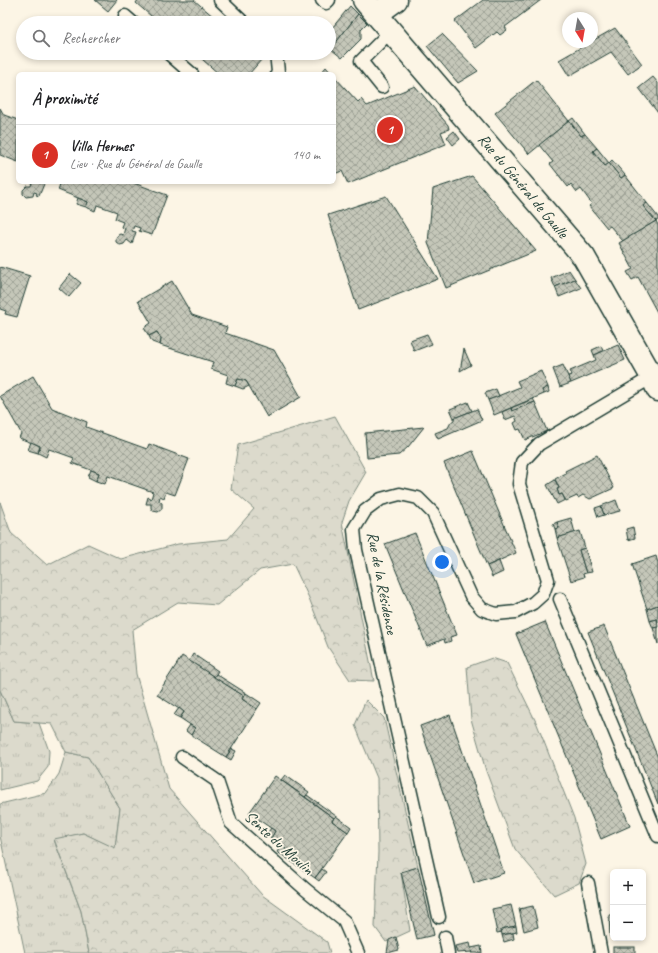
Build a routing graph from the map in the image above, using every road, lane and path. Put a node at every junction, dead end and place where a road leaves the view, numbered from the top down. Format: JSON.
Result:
{"nodes":[{"id":1,"x":220,"y":0,"type":"edge"},
{"id":2,"x":322,"y":0,"type":"edge"},
{"id":3,"x":329,"y":0,"type":"edge"},
{"id":4,"x":396,"y":0,"type":"edge"},
{"id":5,"x":371,"y":7,"type":"edge"},
{"id":6,"x":237,"y":16,"type":"edge"},
{"id":7,"x":391,"y":31,"type":"junction"},
{"id":8,"x":176,"y":60,"type":"edge"},
{"id":9,"x":277,"y":60,"type":"edge"},
{"id":10,"x":190,"y":72,"type":"edge"},
{"id":11,"x":278,"y":72,"type":"edge"},
{"id":12,"x":382,"y":87,"type":"dead end"},
{"id":13,"x":655,"y":383,"type":"edge"},
{"id":14,"x":560,"y":599,"type":"dead end"},
{"id":15,"x":182,"y":757,"type":"dead end"},
{"id":16,"x":658,"y":836,"type":"edge"},
{"id":17,"x":588,"y":883,"type":"dead end"},
{"id":18,"x":439,"y":917,"type":"dead end"},
{"id":19,"x":444,"y":937,"type":"dead end"},
{"id":20,"x":358,"y":953,"type":"edge"},
{"id":21,"x":448,"y":953,"type":"edge"},
{"id":22,"x":601,"y":953,"type":"edge"}],
"edges":[{"from":1,"to":6,"type":"lane"},
{"from":2,"to":3,"type":"lane"},
{"from":4,"to":5,"type":"main road"},
{"from":5,"to":7,"type":"main road","name":"Rue du Général de Gaulle"},
{"from":7,"to":12,"type":"lane"},
{"from":7,"to":13,"type":"main road","name":"Rue du Général de Gaulle"},
{"from":8,"to":10,"type":"lane"},
{"from":9,"to":11,"type":"lane"},
{"from":13,"to":18,"type":"lane","name":"Rue de la Résidence"},
{"from":14,"to":16,"type":"lane"},
{"from":15,"to":20,"type":"lane","name":"Sente du Moulin"},
{"from":17,"to":22,"type":"lane"},
{"from":19,"to":21,"type":"lane"}]}
